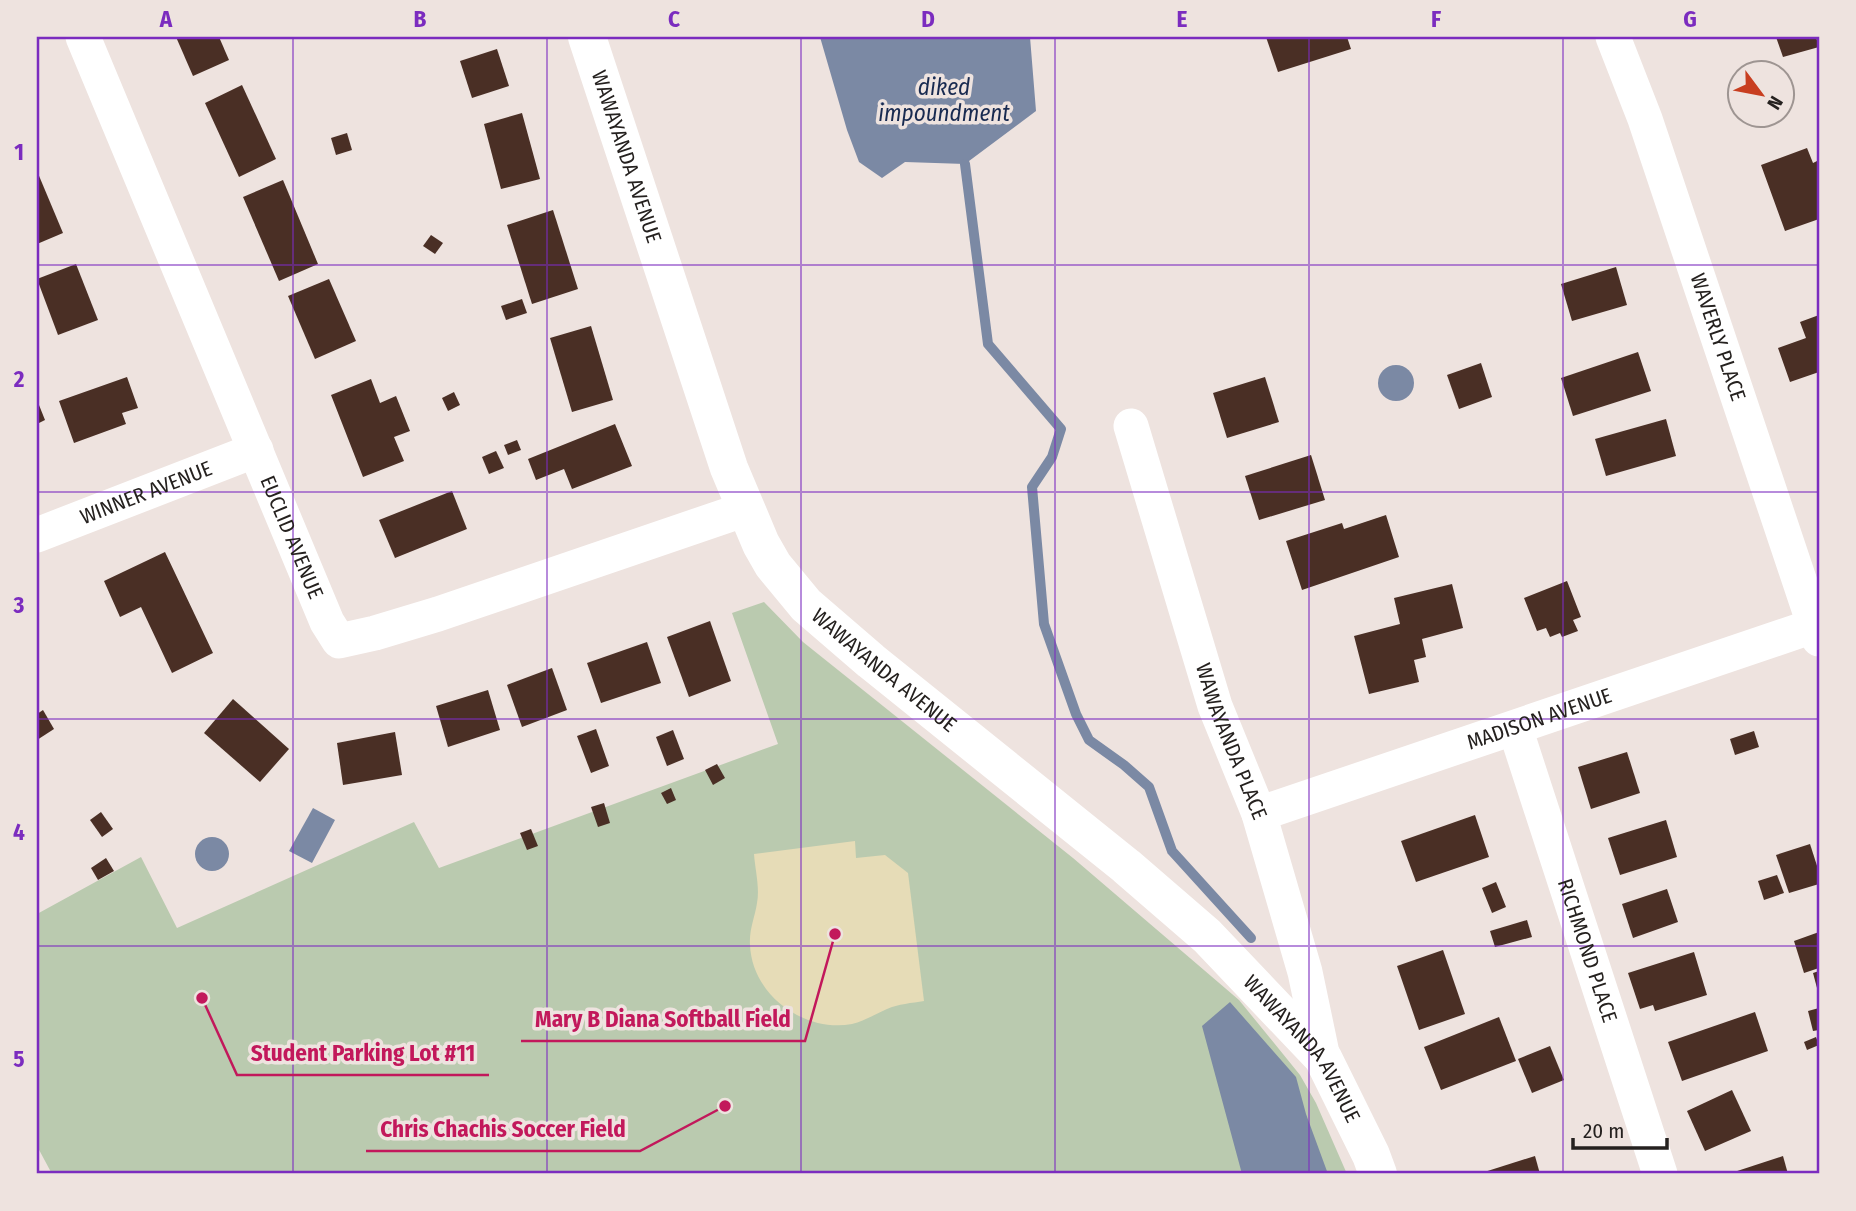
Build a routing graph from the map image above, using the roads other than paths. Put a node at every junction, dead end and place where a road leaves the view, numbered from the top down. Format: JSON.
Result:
{"nodes":[{"id":1,"x":83,"y":37,"type":"edge"},
{"id":2,"x":587,"y":37,"type":"edge"},
{"id":3,"x":1613,"y":37,"type":"edge"},
{"id":4,"x":1131,"y":426,"type":"dead end"},
{"id":5,"x":256,"y":450,"type":"junction"},
{"id":6,"x":746,"y":509,"type":"junction"},
{"id":7,"x":37,"y":535,"type":"edge"},
{"id":8,"x":1818,"y":630,"type":"edge"},
{"id":9,"x":1515,"y":728,"type":"junction"},
{"id":10,"x":1259,"y":814,"type":"junction"},
{"id":11,"x":1323,"y":1058,"type":"junction"},
{"id":12,"x":1377,"y":1174,"type":"edge"},
{"id":13,"x":1660,"y":1174,"type":"edge"}],
"edges":[{"from":1,"to":5,"type":"street","name":"EUCLID AVENUE"},
{"from":2,"to":6,"type":"street","name":"WAWAYANDA AVENUE"},
{"from":3,"to":8,"type":"street","name":"WAVERLY PLACE"},
{"from":4,"to":10,"type":"street","name":"WAWAYANDA PLACE"},
{"from":5,"to":6,"type":"street","name":"EUCLID AVENUE"},
{"from":5,"to":7,"type":"street","name":"WINNER AVENUE"},
{"from":6,"to":11,"type":"street","name":"WAWAYANDA AVENUE"},
{"from":8,"to":9,"type":"street","name":"MADISON AVENUE"},
{"from":9,"to":10,"type":"street","name":"MADISON AVENUE"},
{"from":9,"to":13,"type":"street","name":"RICHMOND PLACE"},
{"from":10,"to":11,"type":"street","name":"WAWAYANDA PLACE"},
{"from":11,"to":12,"type":"street","name":"WAWAYANDA AVENUE"}]}
